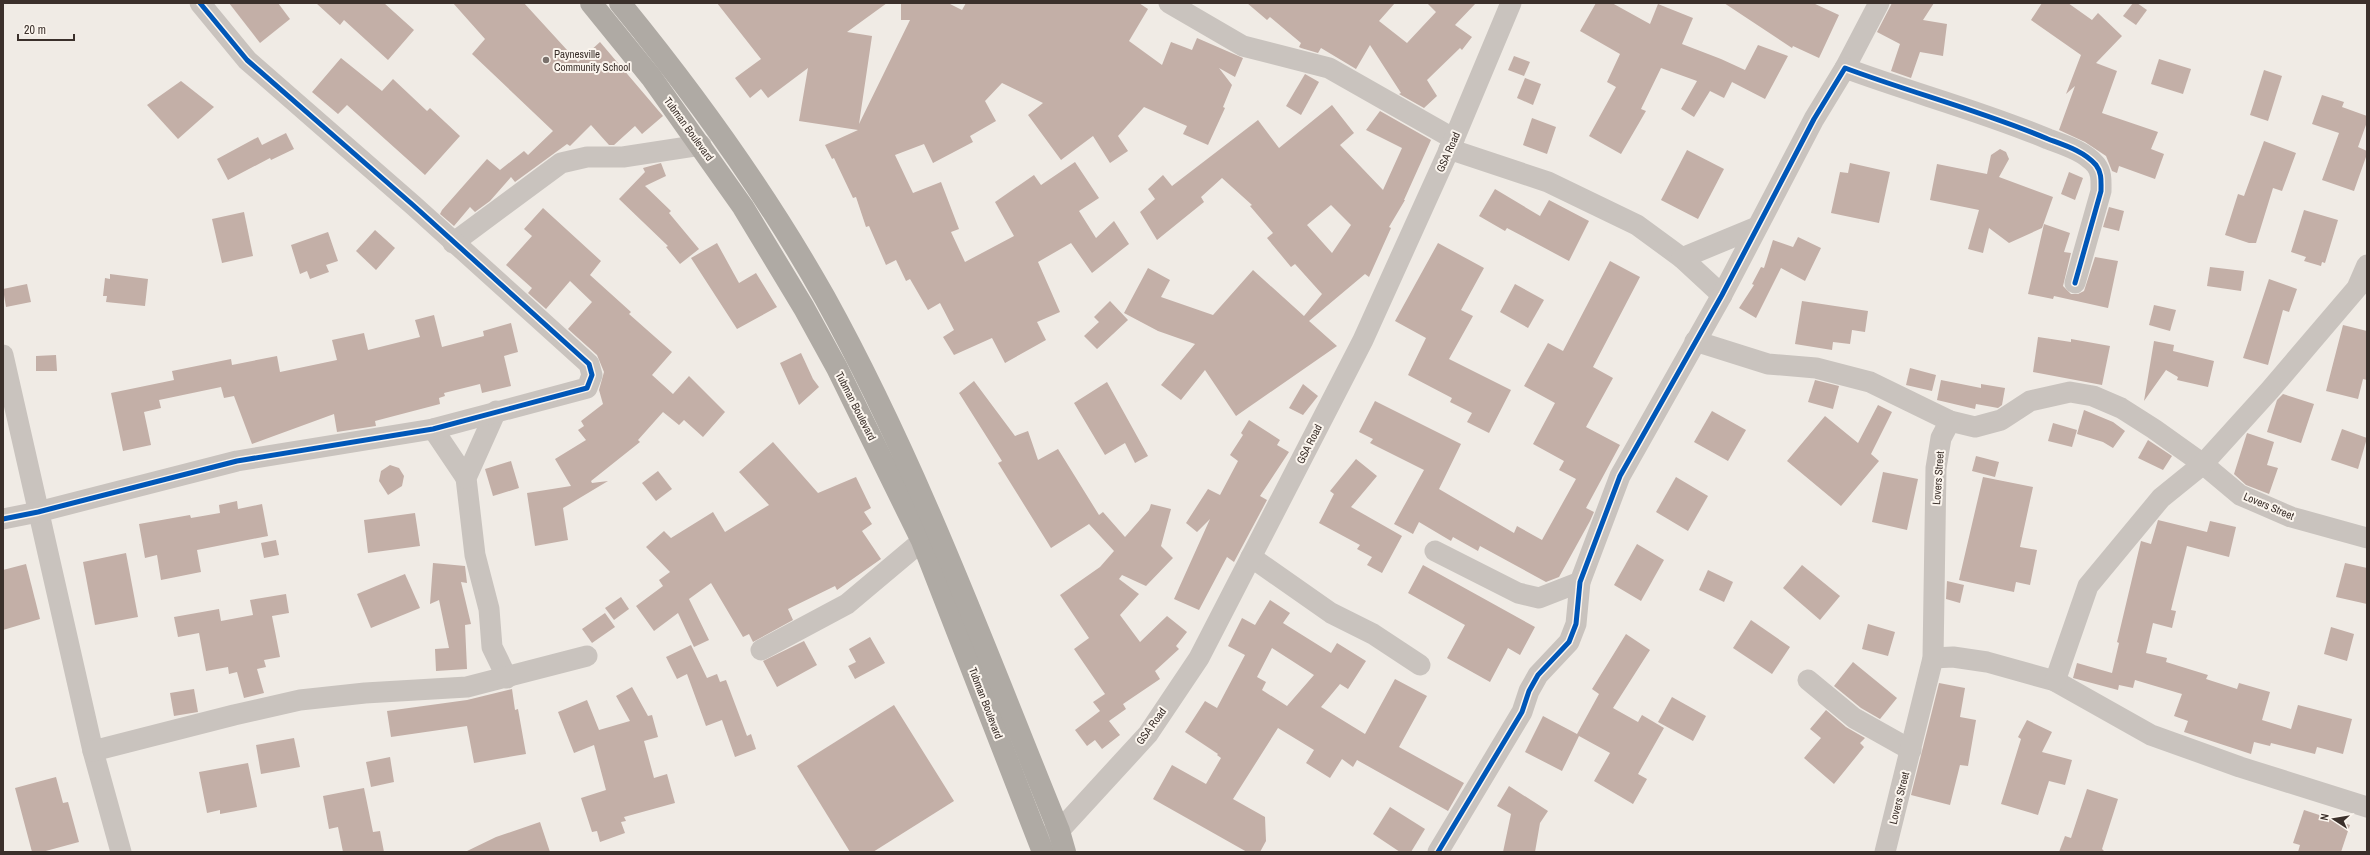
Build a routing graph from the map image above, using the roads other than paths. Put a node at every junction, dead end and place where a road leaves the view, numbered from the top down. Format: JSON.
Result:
{"nodes":[{"id":1,"x":200,"y":3,"type":"edge"},
{"id":2,"x":591,"y":3,"type":"edge"},
{"id":3,"x":620,"y":3,"type":"edge"},
{"id":4,"x":1169,"y":3,"type":"edge"},
{"id":5,"x":1510,"y":3,"type":"edge"},
{"id":6,"x":1879,"y":3,"type":"edge"},
{"id":7,"x":1844,"y":68,"type":"junction"},
{"id":8,"x":1452,"y":144,"type":"junction"},
{"id":9,"x":701,"y":145,"type":"junction"},
{"id":10,"x":1757,"y":227,"type":"junction"},
{"id":11,"x":453,"y":243,"type":"junction"},
{"id":12,"x":1682,"y":258,"type":"junction"},
{"id":13,"x":2367,"y":264,"type":"edge"},
{"id":14,"x":2074,"y":284,"type":"dead end"},
{"id":15,"x":2362,"y":289,"type":"edge"},
{"id":16,"x":1722,"y":295,"type":"junction"},
{"id":17,"x":1695,"y":340,"type":"junction"},
{"id":18,"x":3,"y":355,"type":"edge"},
{"id":19,"x":496,"y":411,"type":"junction"},
{"id":20,"x":1950,"y":421,"type":"junction"},
{"id":21,"x":433,"y":428,"type":"junction"},
{"id":22,"x":2203,"y":464,"type":"junction"},
{"id":23,"x":466,"y":478,"type":"junction"},
{"id":24,"x":38,"y":512,"type":"junction"},
{"id":25,"x":3,"y":519,"type":"edge"},
{"id":26,"x":2367,"y":538,"type":"edge"},
{"id":27,"x":922,"y":541,"type":"junction"},
{"id":28,"x":1436,"y":551,"type":"dead end"},
{"id":29,"x":1251,"y":557,"type":"junction"},
{"id":30,"x":1580,"y":582,"type":"junction"},
{"id":31,"x":760,"y":650,"type":"dead end"},
{"id":32,"x":587,"y":656,"type":"dead end"},
{"id":33,"x":1933,"y":658,"type":"junction"},
{"id":34,"x":1420,"y":665,"type":"dead end"},
{"id":35,"x":507,"y":678,"type":"junction"},
{"id":36,"x":1808,"y":680,"type":"dead end"},
{"id":37,"x":2055,"y":681,"type":"junction"},
{"id":38,"x":1911,"y":750,"type":"junction"},
{"id":39,"x":93,"y":751,"type":"junction"},
{"id":40,"x":2367,"y":807,"type":"edge"},
{"id":41,"x":1059,"y":831,"type":"junction"},
{"id":42,"x":1041,"y":846,"type":"edge"},
{"id":43,"x":121,"y":852,"type":"edge"},
{"id":44,"x":1065,"y":852,"type":"edge"},
{"id":45,"x":1438,"y":852,"type":"edge"},
{"id":46,"x":1885,"y":852,"type":"edge"}],
"edges":[{"from":1,"to":11,"type":"street"},
{"from":2,"to":9,"type":"highway","name":"Tubman Boulevard"},
{"from":3,"to":41,"type":"highway","name":"Tubman Boulevard"},
{"from":4,"to":8,"type":"street"},
{"from":5,"to":8,"type":"street","name":"GSA Road"},
{"from":6,"to":7,"type":"street"},
{"from":7,"to":10,"type":"street"},
{"from":7,"to":14,"type":"street"},
{"from":8,"to":12,"type":"street"},
{"from":8,"to":29,"type":"street","name":"GSA Road"},
{"from":9,"to":11,"type":"street"},
{"from":9,"to":27,"type":"highway","name":"Tubman Boulevard"},
{"from":10,"to":12,"type":"street"},
{"from":10,"to":16,"type":"street"},
{"from":11,"to":19,"type":"street"},
{"from":12,"to":16,"type":"street"},
{"from":13,"to":15,"type":"street"},
{"from":15,"to":22,"type":"street"},
{"from":16,"to":17,"type":"street"},
{"from":17,"to":20,"type":"street"},
{"from":17,"to":30,"type":"street"},
{"from":18,"to":24,"type":"street"},
{"from":19,"to":21,"type":"street"},
{"from":19,"to":23,"type":"street"},
{"from":20,"to":22,"type":"street","name":"Lovers Street"},
{"from":20,"to":33,"type":"street","name":"Lovers Street"},
{"from":21,"to":23,"type":"street"},
{"from":21,"to":24,"type":"street"},
{"from":22,"to":26,"type":"street","name":"Lovers Street"},
{"from":22,"to":37,"type":"street"},
{"from":23,"to":35,"type":"street"},
{"from":24,"to":25,"type":"street"},
{"from":24,"to":39,"type":"street"},
{"from":27,"to":31,"type":"street"},
{"from":27,"to":42,"type":"highway","name":"Tubman Boulevard"},
{"from":28,"to":30,"type":"street"},
{"from":29,"to":34,"type":"street"},
{"from":29,"to":41,"type":"street","name":"GSA Road"},
{"from":30,"to":45,"type":"street"},
{"from":32,"to":35,"type":"street"},
{"from":33,"to":37,"type":"street"},
{"from":33,"to":38,"type":"street","name":"Lovers Street"},
{"from":35,"to":39,"type":"street"},
{"from":36,"to":38,"type":"street"},
{"from":37,"to":40,"type":"street"},
{"from":38,"to":46,"type":"street","name":"Lovers Street"},
{"from":39,"to":43,"type":"street"},
{"from":41,"to":42,"type":"street","name":"GSA Road"},
{"from":41,"to":44,"type":"highway","name":"Tubman Boulevard"}]}
